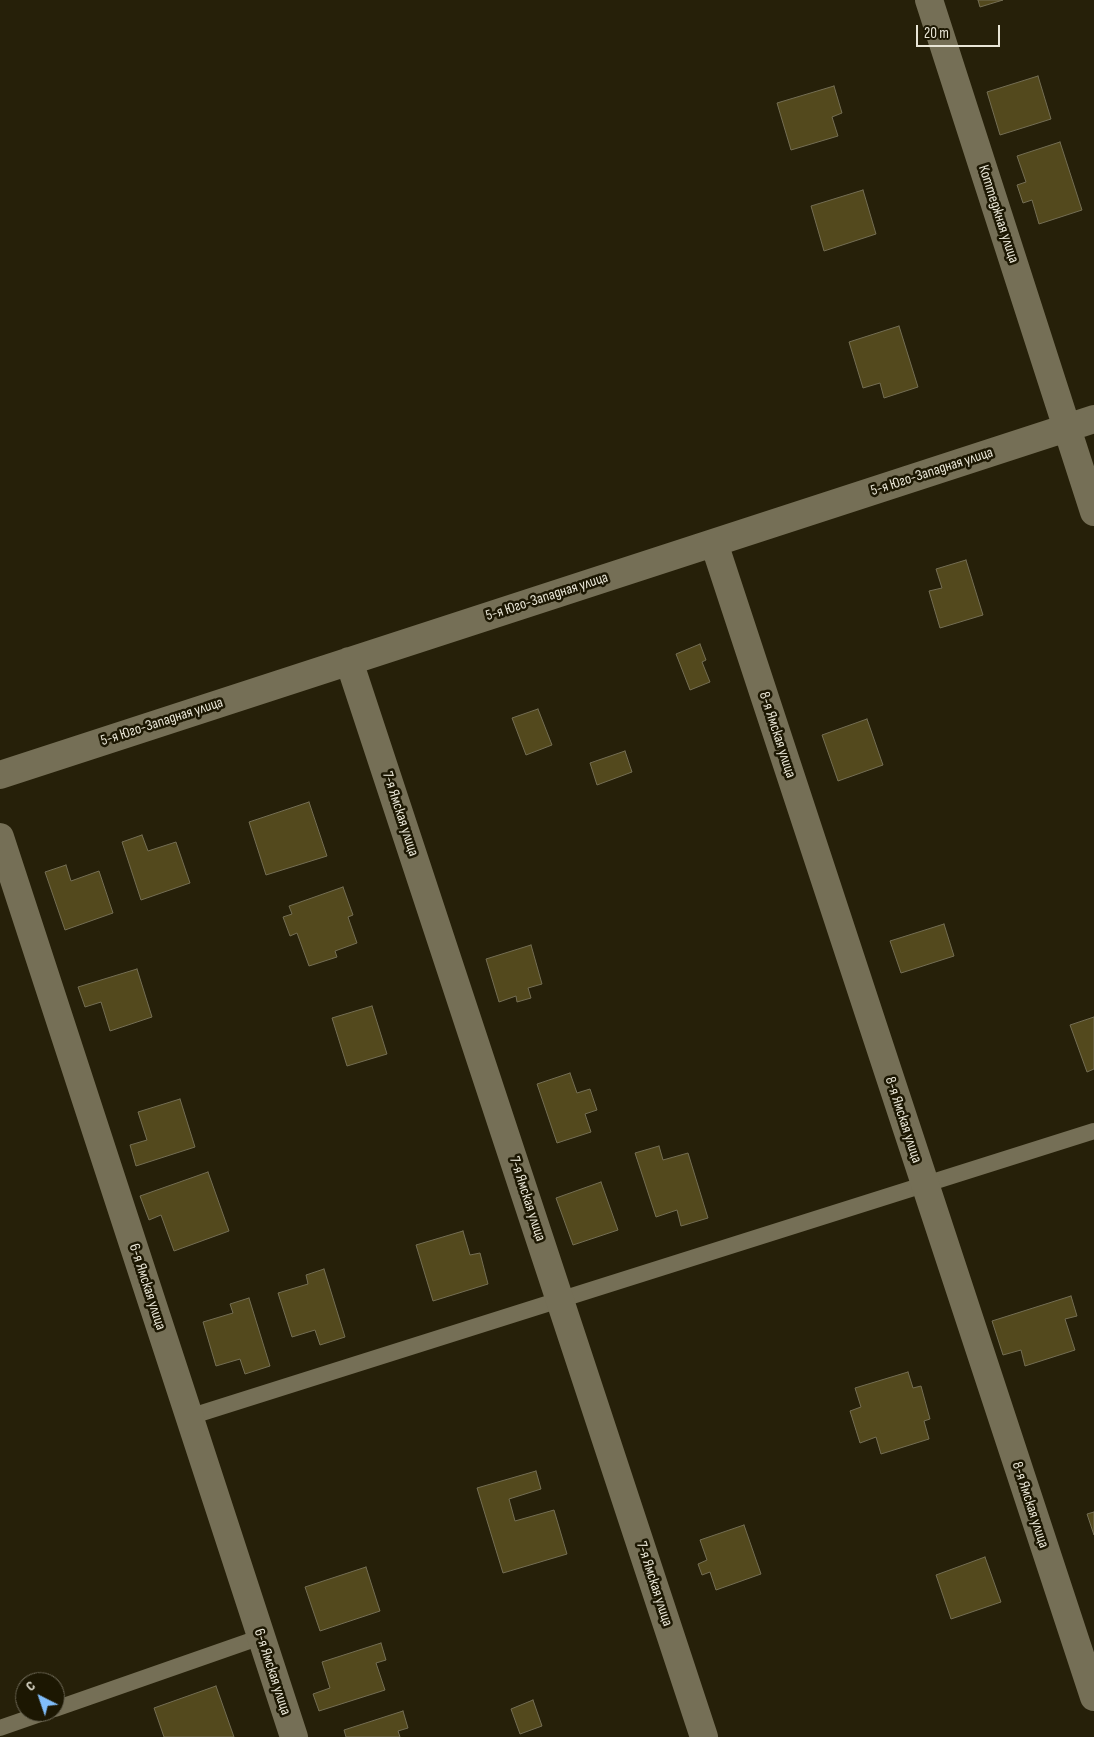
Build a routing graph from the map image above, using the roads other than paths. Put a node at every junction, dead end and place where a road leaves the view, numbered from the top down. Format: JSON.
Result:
{"nodes":[{"id":1,"x":929,"y":0,"type":"edge"},
{"id":2,"x":1094,"y":419,"type":"edge"},
{"id":3,"x":1067,"y":428,"type":"junction"},
{"id":4,"x":1094,"y":512,"type":"edge"},
{"id":5,"x":714,"y":543,"type":"junction"},
{"id":6,"x":349,"y":661,"type":"junction"},
{"id":7,"x":0,"y":775,"type":"edge"},
{"id":8,"x":0,"y":837,"type":"edge"},
{"id":9,"x":1094,"y":1131,"type":"edge"},
{"id":10,"x":924,"y":1185,"type":"junction"},
{"id":11,"x":560,"y":1300,"type":"junction"},
{"id":12,"x":189,"y":1417,"type":"junction"},
{"id":13,"x":261,"y":1637,"type":"junction"},
{"id":14,"x":1094,"y":1697,"type":"edge"},
{"id":15,"x":65,"y":1706,"type":"edge"},
{"id":16,"x":17,"y":1722,"type":"edge"},
{"id":17,"x":0,"y":1728,"type":"edge"},
{"id":18,"x":294,"y":1737,"type":"edge"},
{"id":19,"x":704,"y":1737,"type":"edge"}],
"edges":[{"from":1,"to":3,"type":"street","name":"Коттеджная улица"},
{"from":2,"to":3,"type":"street","name":"5-я Юго-Западная улица"},
{"from":3,"to":4,"type":"street","name":"Коттеджная улица"},
{"from":3,"to":5,"type":"street","name":"5-я Юго-Западная улица"},
{"from":5,"to":6,"type":"street","name":"5-я Юго-Западная улица"},
{"from":5,"to":10,"type":"street","name":"8-я Ямская улица"},
{"from":6,"to":7,"type":"street","name":"5-я Юго-Западная улица"},
{"from":6,"to":11,"type":"street","name":"7-я Ямская улица"},
{"from":8,"to":12,"type":"street","name":"6-я Ямская улица"},
{"from":9,"to":10,"type":"lane"},
{"from":10,"to":11,"type":"lane"},
{"from":10,"to":14,"type":"street","name":"8-я Ямская улица"},
{"from":11,"to":12,"type":"lane"},
{"from":11,"to":19,"type":"street","name":"7-я Ямская улица"},
{"from":12,"to":13,"type":"street","name":"6-я Ямская улица"},
{"from":13,"to":15,"type":"lane"},
{"from":13,"to":18,"type":"street","name":"6-я Ямская улица"},
{"from":16,"to":17,"type":"lane"}]}
